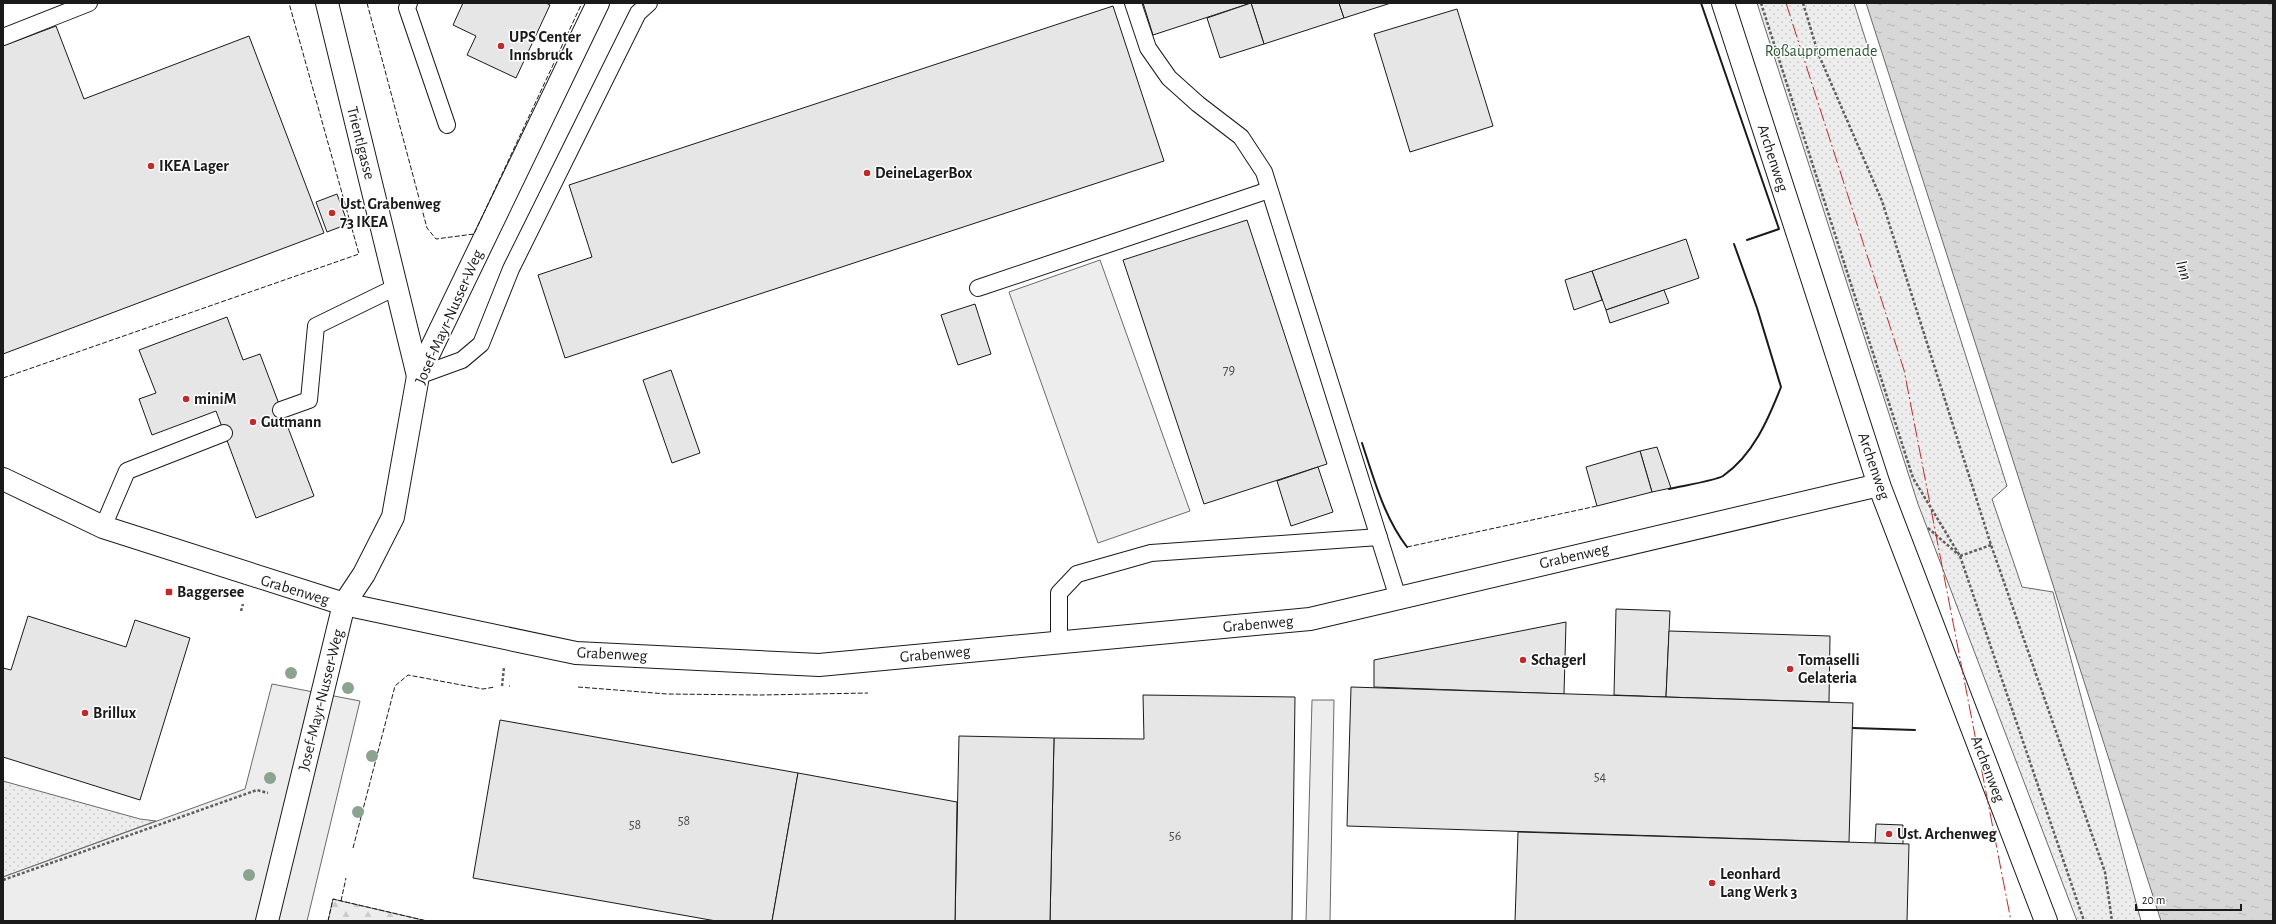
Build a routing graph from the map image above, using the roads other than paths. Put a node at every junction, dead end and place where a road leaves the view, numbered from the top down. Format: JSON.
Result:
{"nodes":[{"id":1,"x":89,"y":3,"type":"edge"},
{"id":2,"x":327,"y":3,"type":"edge"},
{"id":3,"x":409,"y":3,"type":"edge"},
{"id":4,"x":598,"y":3,"type":"edge"},
{"id":5,"x":649,"y":3,"type":"edge"},
{"id":6,"x":1133,"y":3,"type":"edge"},
{"id":7,"x":1723,"y":3,"type":"edge"},
{"id":8,"x":3,"y":37,"type":"edge"},
{"id":9,"x":447,"y":126,"type":"dead end"},
{"id":10,"x":1269,"y":190,"type":"junction"},
{"id":11,"x":396,"y":287,"type":"junction"},
{"id":12,"x":978,"y":288,"type":"dead end"},
{"id":13,"x":418,"y":376,"type":"junction"},
{"id":14,"x":281,"y":410,"type":"dead end"},
{"id":15,"x":224,"y":433,"type":"dead end"},
{"id":16,"x":3,"y":479,"type":"edge"},
{"id":17,"x":1879,"y":485,"type":"junction"},
{"id":18,"x":103,"y":527,"type":"junction"},
{"id":19,"x":1379,"y":537,"type":"junction"},
{"id":20,"x":1398,"y":598,"type":"junction"},
{"id":21,"x":344,"y":604,"type":"junction"},
{"id":22,"x":1059,"y":642,"type":"junction"},
{"id":23,"x":267,"y":921,"type":"edge"},
{"id":24,"x":2046,"y":921,"type":"edge"}],
"edges":[{"from":1,"to":8,"type":"lane"},
{"from":2,"to":11,"type":"street","name":"Trientlgasse"},
{"from":3,"to":9,"type":"lane"},
{"from":4,"to":13,"type":"street","name":"Josef-Mayr-Nusser-Weg"},
{"from":5,"to":13,"type":"lane"},
{"from":6,"to":10,"type":"lane"},
{"from":7,"to":17,"type":"street","name":"Archenweg"},
{"from":10,"to":12,"type":"lane"},
{"from":10,"to":19,"type":"lane"},
{"from":11,"to":13,"type":"street","name":"Trientlgasse"},
{"from":11,"to":14,"type":"lane"},
{"from":13,"to":21,"type":"street","name":"Josef-Mayr-Nusser-Weg"},
{"from":15,"to":18,"type":"lane"},
{"from":16,"to":18,"type":"street","name":"Grabenweg"},
{"from":17,"to":20,"type":"street","name":"Grabenweg"},
{"from":17,"to":24,"type":"street","name":"Archenweg"},
{"from":18,"to":21,"type":"street","name":"Grabenweg"},
{"from":19,"to":20,"type":"lane"},
{"from":19,"to":22,"type":"lane"},
{"from":20,"to":22,"type":"street","name":"Grabenweg"},
{"from":21,"to":22,"type":"street","name":"Grabenweg"},
{"from":21,"to":23,"type":"street","name":"Josef-Mayr-Nusser-Weg"}]}
